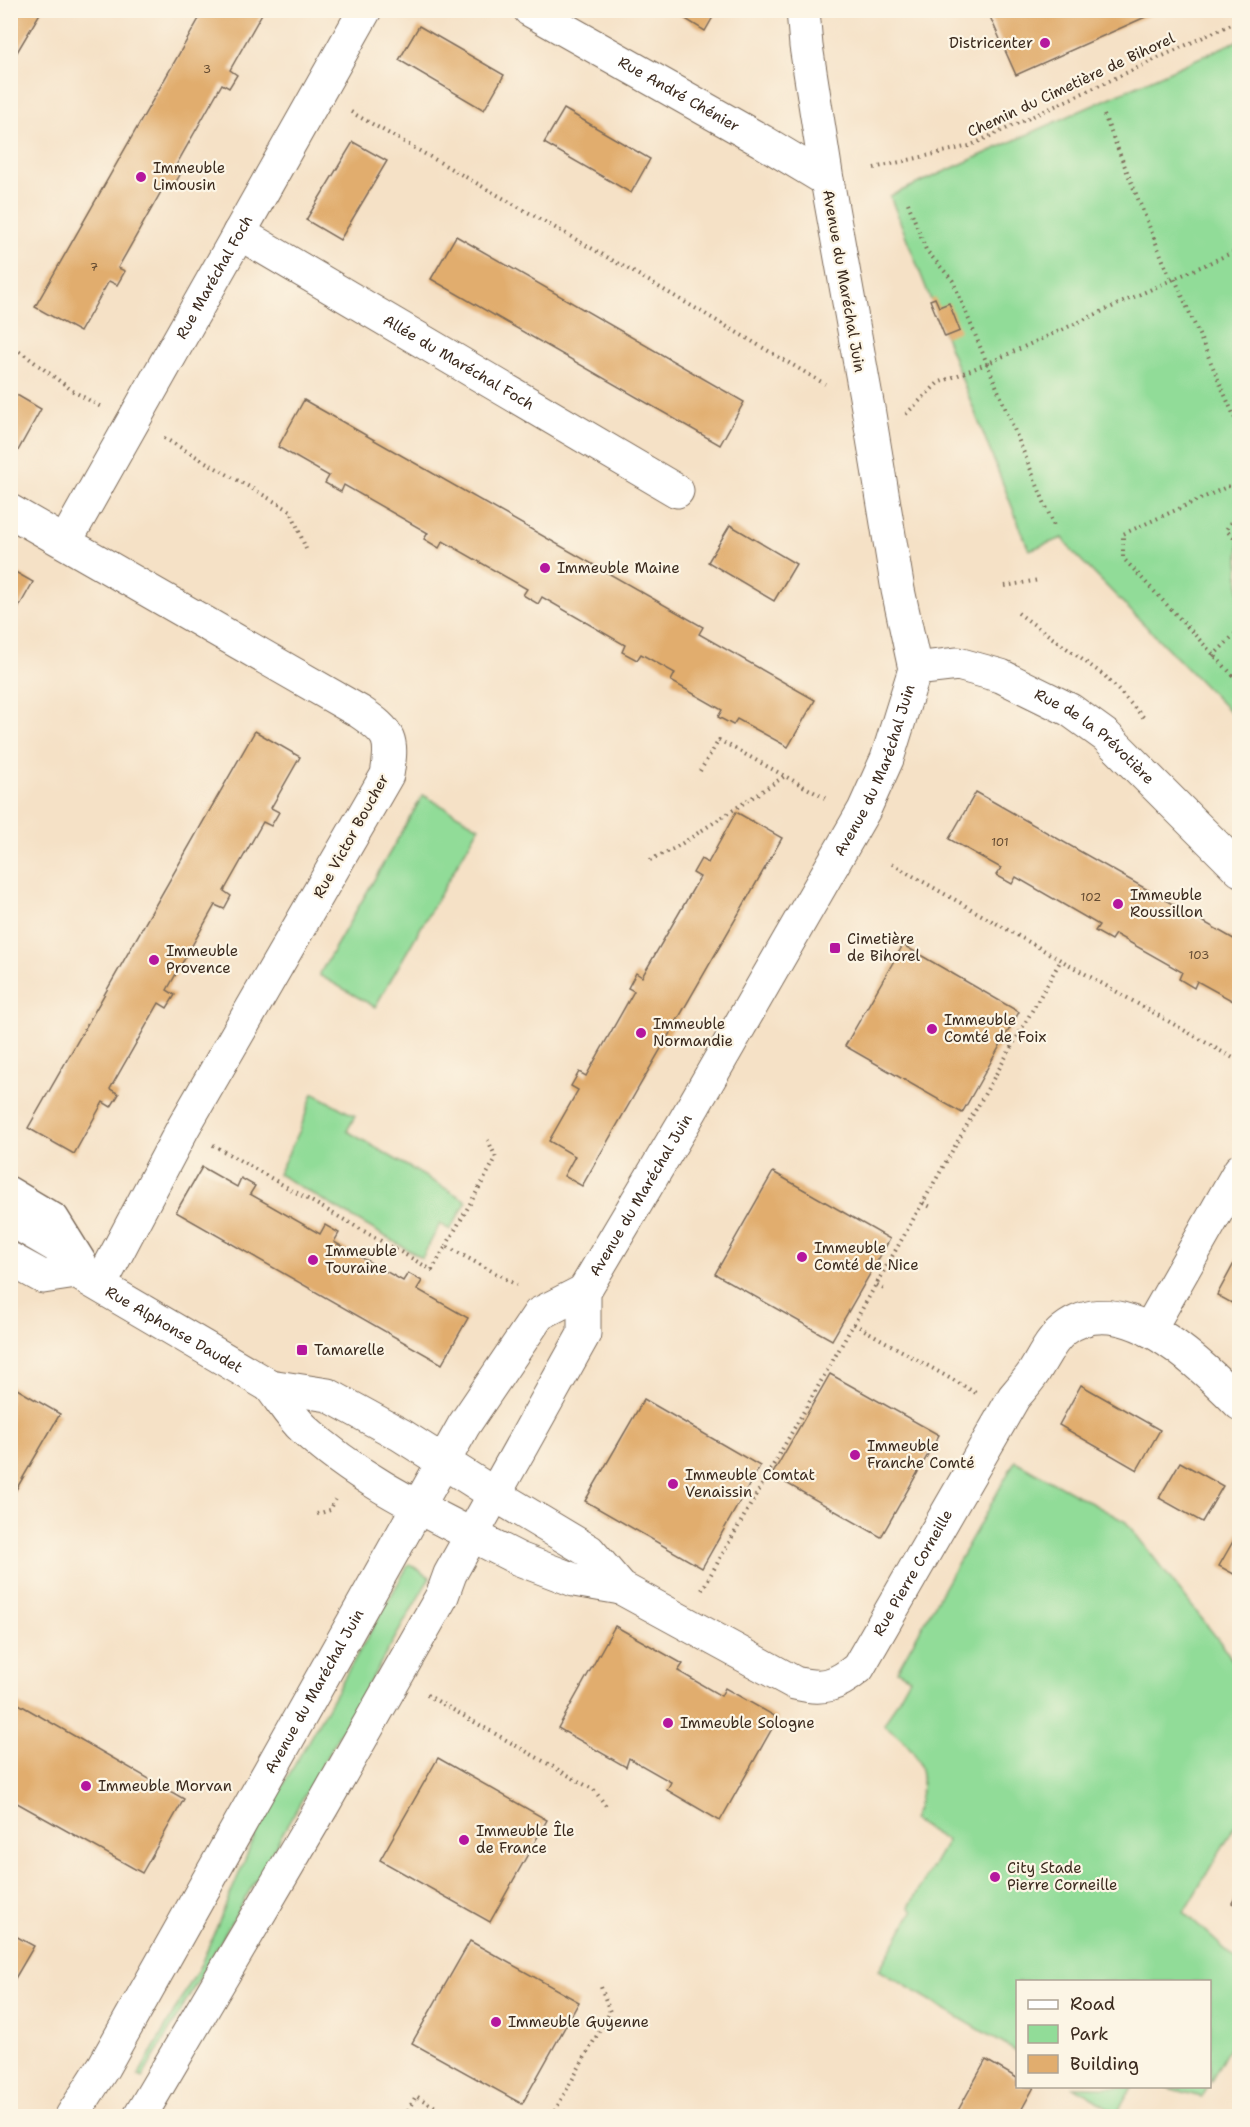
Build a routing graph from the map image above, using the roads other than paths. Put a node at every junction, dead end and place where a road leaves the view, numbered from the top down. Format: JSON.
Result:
{"nodes":[{"id":1,"x":365,"y":10,"type":"edge"},
{"id":2,"x":530,"y":10,"type":"edge"},
{"id":3,"x":803,"y":10,"type":"edge"},
{"id":4,"x":827,"y":180,"type":"junction"},
{"id":5,"x":239,"y":233,"type":"junction"},
{"id":6,"x":677,"y":491,"type":"dead end"},
{"id":7,"x":10,"y":511,"type":"edge"},
{"id":8,"x":65,"y":542,"type":"junction"},
{"id":9,"x":915,"y":669,"type":"junction"},
{"id":10,"x":1239,"y":870,"type":"edge"},
{"id":11,"x":1239,"y":1170,"type":"edge"},
{"id":12,"x":10,"y":1188,"type":"edge"},
{"id":13,"x":10,"y":1219,"type":"edge"},
{"id":14,"x":10,"y":1259,"type":"edge"},
{"id":15,"x":88,"y":1278,"type":"junction"},
{"id":16,"x":584,"y":1291,"type":"junction"},
{"id":17,"x":1149,"y":1330,"type":"junction"},
{"id":18,"x":270,"y":1386,"type":"junction"},
{"id":19,"x":1239,"y":1404,"type":"edge"},
{"id":20,"x":443,"y":1462,"type":"junction"},
{"id":21,"x":494,"y":1494,"type":"junction"},
{"id":22,"x":418,"y":1507,"type":"junction"},
{"id":23,"x":472,"y":1535,"type":"junction"},
{"id":24,"x":621,"y":1588,"type":"junction"},
{"id":25,"x":72,"y":2116,"type":"edge"},
{"id":26,"x":140,"y":2116,"type":"edge"}],
"edges":[{"from":1,"to":5,"type":"street","name":"Rue Maréchal Foch"},
{"from":2,"to":4,"type":"street","name":"Rue André Chénier"},
{"from":3,"to":4,"type":"street","name":"Avenue du Maréchal Juin"},
{"from":4,"to":9,"type":"street","name":"Avenue du Maréchal Juin"},
{"from":5,"to":6,"type":"street","name":"Allée du Maréchal Foch"},
{"from":5,"to":8,"type":"street","name":"Rue Maréchal Foch"},
{"from":7,"to":8,"type":"street","name":"Rue Victor Boucher"},
{"from":8,"to":15,"type":"street","name":"Rue Victor Boucher"},
{"from":9,"to":10,"type":"street","name":"Rue de la Prévotière"},
{"from":9,"to":16,"type":"street","name":"Avenue du Maréchal Juin"},
{"from":11,"to":17,"type":"street"},
{"from":12,"to":15,"type":"lane"},
{"from":13,"to":15,"type":"street","name":"Rue Alphonse Daudet"},
{"from":14,"to":15,"type":"street"},
{"from":15,"to":18,"type":"street","name":"Rue Alphonse Daudet"},
{"from":16,"to":20,"type":"street","name":"Avenue du Maréchal Juin"},
{"from":16,"to":21,"type":"street","name":"Avenue du Maréchal Juin"},
{"from":17,"to":19,"type":"street","name":"Rue Pierre Corneille"},
{"from":17,"to":24,"type":"street","name":"Rue Pierre Corneille"},
{"from":18,"to":20,"type":"street","name":"Rue Alphonse Daudet"},
{"from":18,"to":22,"type":"street","name":"Rue Alphonse Daudet"},
{"from":20,"to":21,"type":"street","name":"Rue Alphonse Daudet"},
{"from":20,"to":22,"type":"street","name":"Avenue du Maréchal Juin"},
{"from":21,"to":23,"type":"street","name":"Avenue du Maréchal Juin"},
{"from":21,"to":24,"type":"street","name":"Rue Pierre Corneille"},
{"from":22,"to":23,"type":"street","name":"Rue Alphonse Daudet"},
{"from":22,"to":25,"type":"street","name":"Avenue du Maréchal Juin"},
{"from":23,"to":24,"type":"street","name":"Rue Pierre Corneille"},
{"from":23,"to":26,"type":"street","name":"Avenue du Maréchal Juin"}]}
